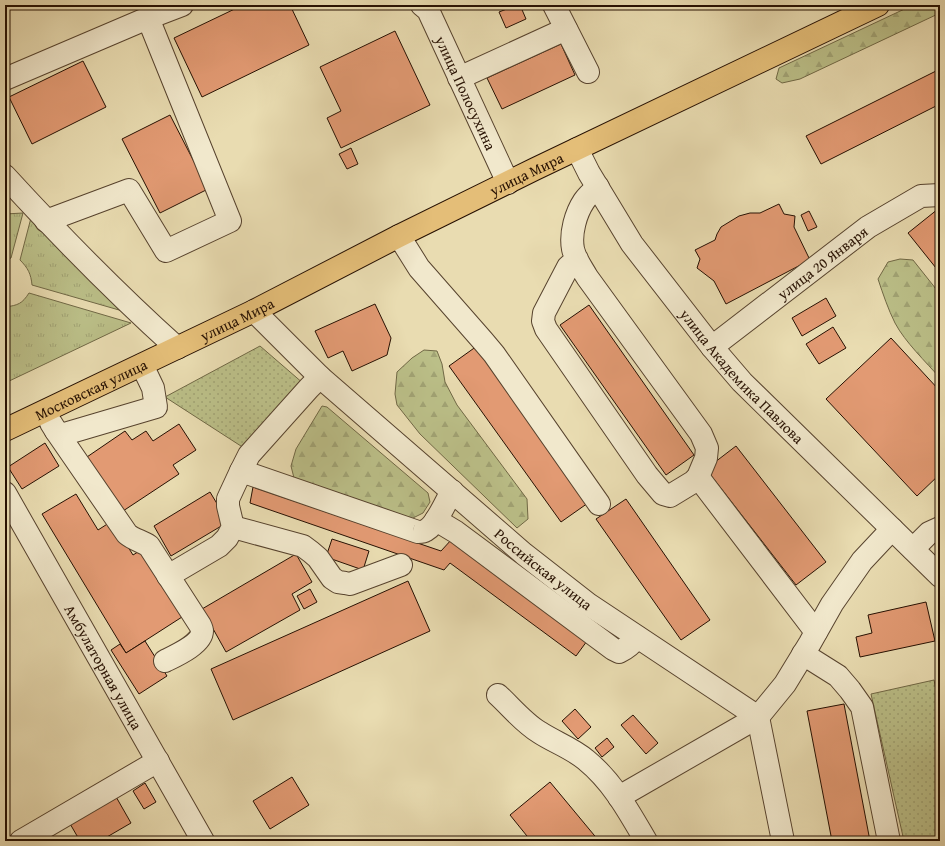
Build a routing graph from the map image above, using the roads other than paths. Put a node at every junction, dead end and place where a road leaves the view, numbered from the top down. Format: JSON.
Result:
{"nodes":[{"id":1,"x":182,"y":5,"type":"edge"},
{"id":2,"x":554,"y":5,"type":"edge"},
{"id":3,"x":878,"y":5,"type":"edge"},
{"id":4,"x":430,"y":7,"type":"edge"},
{"id":5,"x":148,"y":18,"type":"junction"},
{"id":6,"x":566,"y":29,"type":"junction"},
{"id":7,"x":588,"y":72,"type":"dead end"},
{"id":8,"x":459,"y":78,"type":"junction"},
{"id":9,"x":5,"y":79,"type":"edge"},
{"id":10,"x":577,"y":149,"type":"junction"},
{"id":11,"x":5,"y":176,"type":"edge"},
{"id":12,"x":508,"y":183,"type":"junction"},
{"id":13,"x":598,"y":187,"type":"junction"},
{"id":14,"x":940,"y":195,"type":"edge"},
{"id":15,"x":46,"y":220,"type":"junction"},
{"id":16,"x":399,"y":236,"type":"junction"},
{"id":17,"x":577,"y":259,"type":"junction"},
{"id":18,"x":254,"y":311,"type":"junction"},
{"id":19,"x":712,"y":347,"type":"junction"},
{"id":20,"x":177,"y":348,"type":"junction"},
{"id":21,"x":142,"y":365,"type":"junction"},
{"id":22,"x":320,"y":377,"type":"junction"},
{"id":23,"x":44,"y":411,"type":"junction"},
{"id":24,"x":5,"y":430,"type":"edge"},
{"id":25,"x":56,"y":431,"type":"junction"},
{"id":26,"x":241,"y":471,"type":"junction"},
{"id":27,"x":698,"y":476,"type":"junction"},
{"id":28,"x":452,"y":491,"type":"junction"},
{"id":29,"x":5,"y":493,"type":"edge"},
{"id":30,"x":599,"y":504,"type":"dead end"},
{"id":31,"x":436,"y":520,"type":"junction"},
{"id":32,"x":233,"y":527,"type":"junction"},
{"id":33,"x":940,"y":528,"type":"edge"},
{"id":34,"x":892,"y":529,"type":"junction"},
{"id":35,"x":913,"y":549,"type":"junction"},
{"id":36,"x":401,"y":565,"type":"dead end"},
{"id":37,"x":168,"y":576,"type":"junction"},
{"id":38,"x":940,"y":576,"type":"edge"},
{"id":39,"x":816,"y":632,"type":"junction"},
{"id":40,"x":637,"y":637,"type":"junction"},
{"id":41,"x":803,"y":654,"type":"junction"},
{"id":42,"x":165,"y":661,"type":"dead end"},
{"id":43,"x":498,"y":695,"type":"dead end"},
{"id":44,"x":758,"y":718,"type":"junction"},
{"id":45,"x":158,"y":761,"type":"junction"},
{"id":46,"x":619,"y":797,"type":"junction"},
{"id":47,"x":21,"y":841,"type":"edge"},
{"id":48,"x":203,"y":841,"type":"edge"},
{"id":49,"x":646,"y":841,"type":"edge"},
{"id":50,"x":783,"y":841,"type":"edge"},
{"id":51,"x":889,"y":841,"type":"edge"}],
"edges":[{"from":1,"to":5,"type":"street"},
{"from":2,"to":6,"type":"street"},
{"from":3,"to":10,"type":"main road","name":"улица Мира"},
{"from":4,"to":8,"type":"street","name":"улица Полосухина"},
{"from":5,"to":9,"type":"street"},
{"from":5,"to":15,"type":"street"},
{"from":6,"to":7,"type":"street"},
{"from":6,"to":8,"type":"street"},
{"from":8,"to":12,"type":"street","name":"улица Полосухина"},
{"from":10,"to":12,"type":"main road","name":"улица Мира"},
{"from":10,"to":13,"type":"street","name":"улица Академика Павлова"},
{"from":11,"to":15,"type":"street"},
{"from":12,"to":16,"type":"main road","name":"улица Мира"},
{"from":13,"to":17,"type":"street"},
{"from":13,"to":19,"type":"street","name":"улица Академика Павлова"},
{"from":14,"to":19,"type":"street","name":"улица 20 Января"},
{"from":15,"to":20,"type":"street"},
{"from":16,"to":18,"type":"main road","name":"улица Мира"},
{"from":16,"to":30,"type":"street"},
{"from":17,"to":27,"type":"street"},
{"from":17,"to":27,"type":"street"},
{"from":18,"to":20,"type":"main road","name":"улица Мира"},
{"from":18,"to":22,"type":"street","name":"Российская улица"},
{"from":19,"to":34,"type":"street","name":"улица Академика Павлова"},
{"from":20,"to":21,"type":"main road","name":"Московская улица"},
{"from":21,"to":23,"type":"main road","name":"Московская улица"},
{"from":21,"to":25,"type":"street"},
{"from":22,"to":26,"type":"street"},
{"from":22,"to":28,"type":"street","name":"Российская улица"},
{"from":23,"to":24,"type":"main road","name":"Московская улица"},
{"from":23,"to":25,"type":"street"},
{"from":25,"to":37,"type":"street"},
{"from":26,"to":31,"type":"street"},
{"from":26,"to":32,"type":"street"},
{"from":27,"to":39,"type":"street"},
{"from":28,"to":31,"type":"street"},
{"from":28,"to":40,"type":"street","name":"Российская улица"},
{"from":29,"to":45,"type":"street","name":"Амбулаторная улица"},
{"from":31,"to":40,"type":"street"},
{"from":32,"to":36,"type":"street"},
{"from":32,"to":37,"type":"street"},
{"from":33,"to":35,"type":"street"},
{"from":34,"to":35,"type":"street","name":"улица Академика Павлова"},
{"from":34,"to":39,"type":"street"},
{"from":35,"to":38,"type":"street","name":"улица Академика Павлова"},
{"from":37,"to":42,"type":"street"},
{"from":39,"to":41,"type":"street"},
{"from":40,"to":44,"type":"street","name":"Российская улица"},
{"from":41,"to":44,"type":"street"},
{"from":41,"to":51,"type":"street"},
{"from":43,"to":46,"type":"street"},
{"from":44,"to":46,"type":"street"},
{"from":44,"to":50,"type":"street"},
{"from":45,"to":47,"type":"street"},
{"from":45,"to":48,"type":"street","name":"Амбулаторная улица"},
{"from":46,"to":49,"type":"street"}]}
